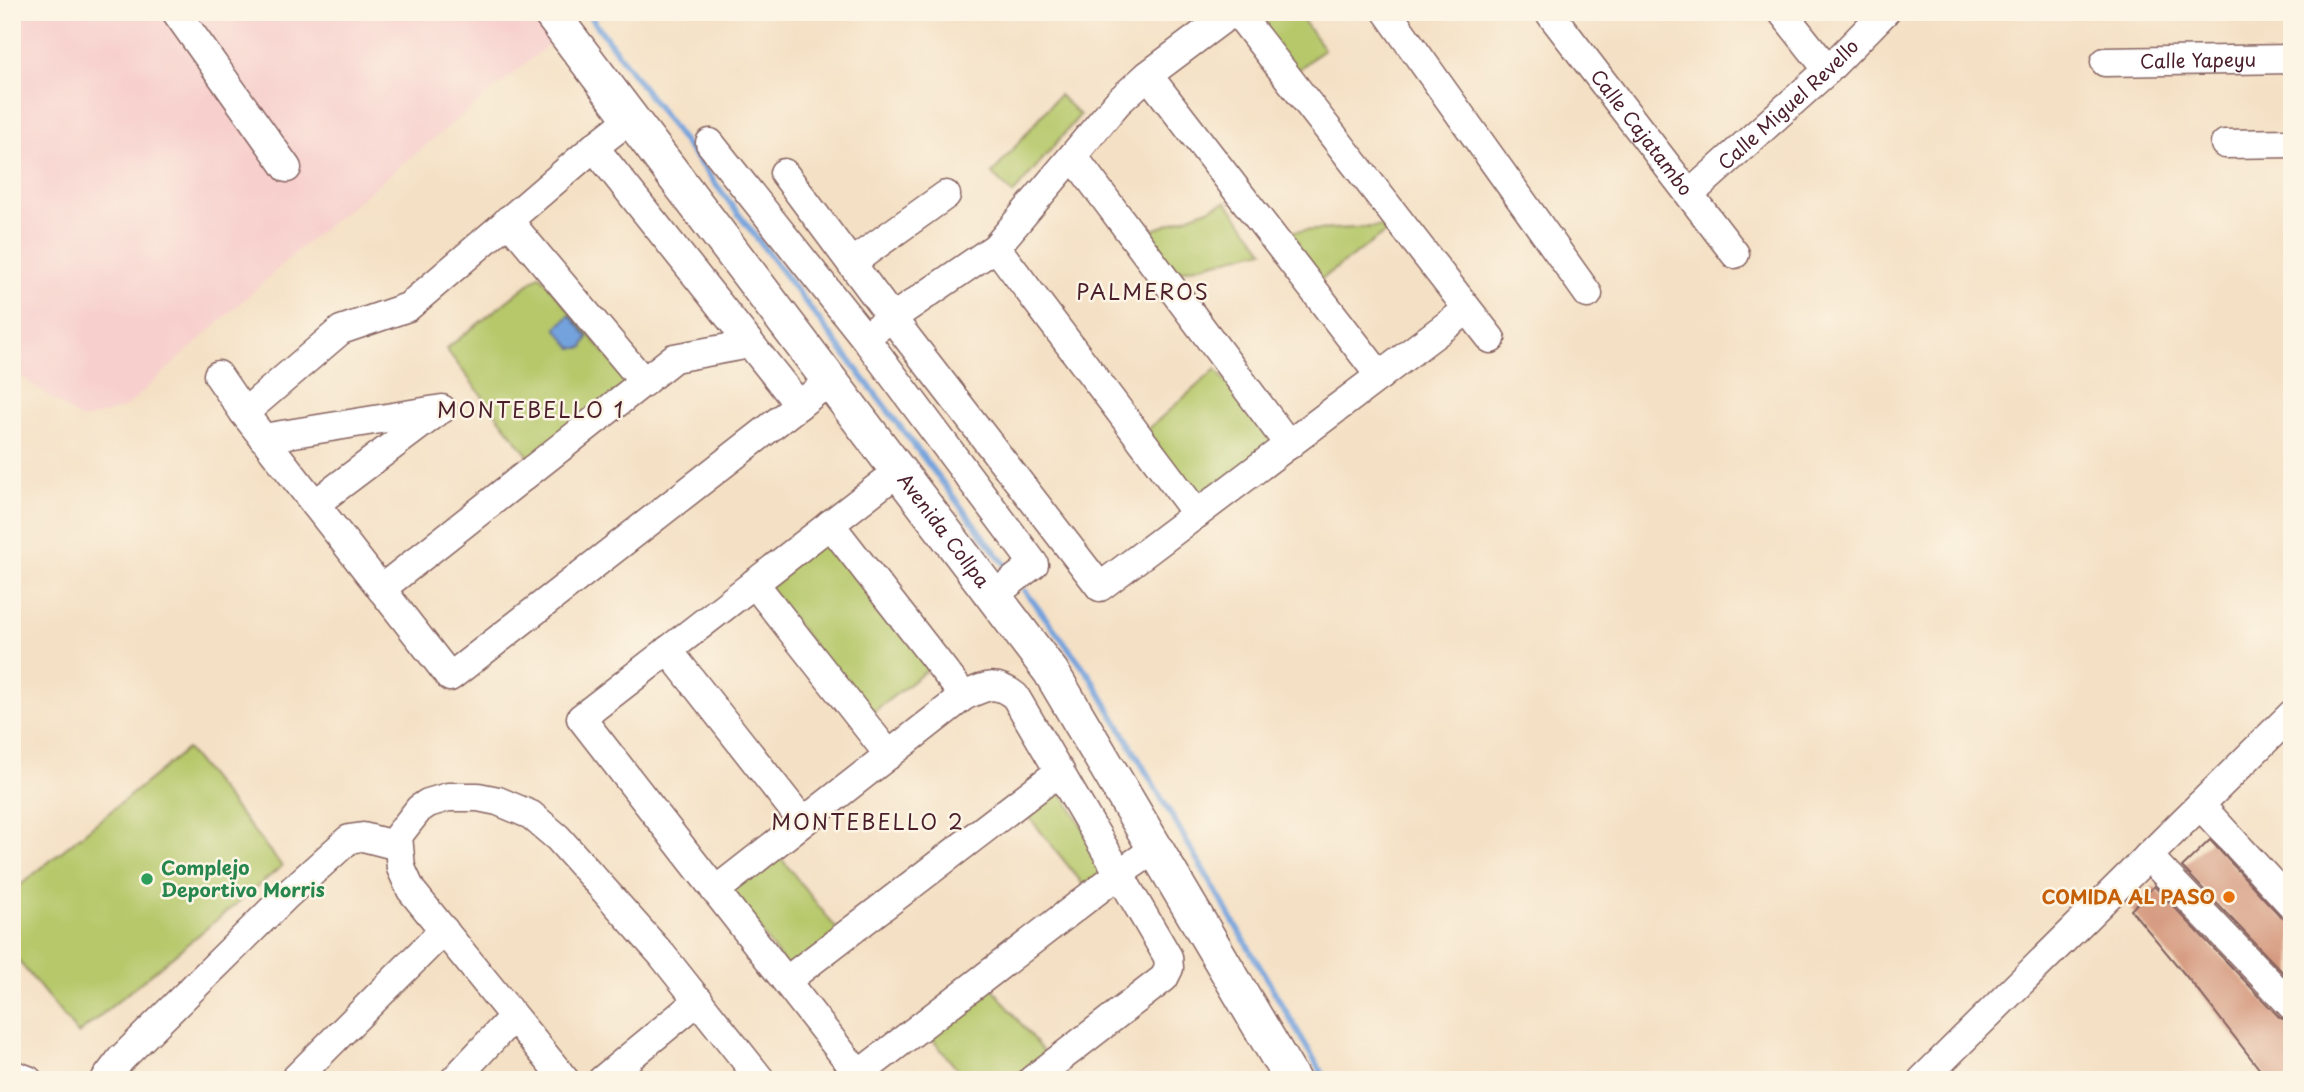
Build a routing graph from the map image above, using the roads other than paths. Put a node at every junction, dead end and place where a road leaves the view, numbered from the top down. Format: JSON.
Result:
{"nodes":[{"id":1,"x":176,"y":12,"type":"edge"},
{"id":2,"x":550,"y":12,"type":"edge"},
{"id":3,"x":1235,"y":12,"type":"edge"},
{"id":4,"x":1387,"y":12,"type":"edge"},
{"id":5,"x":1549,"y":12,"type":"edge"},
{"id":6,"x":1782,"y":12,"type":"edge"},
{"id":7,"x":1885,"y":12,"type":"edge"},
{"id":8,"x":2292,"y":59,"type":"edge"},
{"id":9,"x":2105,"y":62,"type":"dead end"},
{"id":10,"x":1828,"y":70,"type":"junction"},
{"id":11,"x":1148,"y":75,"type":"junction"},
{"id":12,"x":630,"y":119,"type":"junction"},
{"id":13,"x":710,"y":143,"type":"dead end"},
{"id":14,"x":2292,"y":143,"type":"edge"},
{"id":15,"x":2225,"y":144,"type":"dead end"},
{"id":16,"x":594,"y":147,"type":"junction"},
{"id":17,"x":1073,"y":156,"type":"junction"},
{"id":18,"x":287,"y":169,"type":"dead end"},
{"id":19,"x":784,"y":173,"type":"dead end"},
{"id":20,"x":1690,"y":194,"type":"junction"},
{"id":21,"x":946,"y":195,"type":"dead end"},
{"id":22,"x":508,"y":220,"type":"junction"},
{"id":23,"x":996,"y":247,"type":"junction"},
{"id":24,"x":1735,"y":254,"type":"dead end"},
{"id":25,"x":851,"y":263,"type":"junction"},
{"id":26,"x":1588,"y":294,"type":"dead end"},
{"id":27,"x":1467,"y":310,"type":"junction"},
{"id":28,"x":892,"y":318,"type":"junction"},
{"id":29,"x":865,"y":338,"type":"junction"},
{"id":30,"x":1491,"y":339,"type":"dead end"},
{"id":31,"x":750,"y":344,"type":"junction"},
{"id":32,"x":218,"y":375,"type":"dead end"},
{"id":33,"x":1380,"y":376,"type":"junction"},
{"id":34,"x":831,"y":380,"type":"junction"},
{"id":35,"x":644,"y":382,"type":"junction"},
{"id":36,"x":799,"y":405,"type":"junction"},
{"id":37,"x":244,"y":413,"type":"junction"},
{"id":38,"x":263,"y":438,"type":"junction"},
{"id":39,"x":1289,"y":445,"type":"junction"},
{"id":40,"x":900,"y":470,"type":"junction"},
{"id":41,"x":315,"y":504,"type":"junction"},
{"id":42,"x":1197,"y":514,"type":"junction"},
{"id":43,"x":830,"y":524,"type":"junction"},
{"id":44,"x":754,"y":583,"type":"junction"},
{"id":45,"x":382,"y":589,"type":"junction"},
{"id":46,"x":994,"y":595,"type":"junction"},
{"id":47,"x":668,"y":650,"type":"junction"},
{"id":48,"x":964,"y":696,"type":"junction"},
{"id":49,"x":2292,"y":714,"type":"edge"},
{"id":50,"x":889,"y":755,"type":"junction"},
{"id":51,"x":1060,"y":771,"type":"junction"},
{"id":52,"x":2200,"y":805,"type":"junction"},
{"id":53,"x":803,"y":822,"type":"junction"},
{"id":54,"x":398,"y":846,"type":"junction"},
{"id":55,"x":1156,"y":848,"type":"junction"},
{"id":56,"x":2148,"y":856,"type":"junction"},
{"id":57,"x":1120,"y":873,"type":"junction"},
{"id":58,"x":716,"y":891,"type":"junction"},
{"id":59,"x":2292,"y":905,"type":"edge"},
{"id":60,"x":444,"y":930,"type":"junction"},
{"id":61,"x":786,"y":981,"type":"junction"},
{"id":62,"x":699,"y":1000,"type":"junction"},
{"id":63,"x":2292,"y":1006,"type":"edge"},
{"id":64,"x":513,"y":1017,"type":"junction"},
{"id":65,"x":12,"y":1074,"type":"edge"},
{"id":66,"x":861,"y":1077,"type":"edge"},
{"id":67,"x":298,"y":1079,"type":"edge"},
{"id":68,"x":28,"y":1080,"type":"edge"},
{"id":69,"x":105,"y":1080,"type":"edge"},
{"id":70,"x":454,"y":1080,"type":"edge"},
{"id":71,"x":565,"y":1080,"type":"edge"},
{"id":72,"x":602,"y":1080,"type":"edge"},
{"id":73,"x":761,"y":1080,"type":"edge"},
{"id":74,"x":1032,"y":1080,"type":"edge"},
{"id":75,"x":1292,"y":1080,"type":"edge"},
{"id":76,"x":1922,"y":1080,"type":"edge"}],
"edges":[{"from":1,"to":18,"type":"street"},
{"from":2,"to":12,"type":"main road","name":"Avenida Collpa"},
{"from":3,"to":11,"type":"street"},
{"from":3,"to":27,"type":"street"},
{"from":4,"to":26,"type":"street"},
{"from":5,"to":20,"type":"street","name":"Calle Cajatambo"},
{"from":6,"to":10,"type":"street"},
{"from":7,"to":10,"type":"street","name":"Calle Miguel Revello"},
{"from":8,"to":9,"type":"street","name":"Calle Yapeyu"},
{"from":10,"to":20,"type":"street","name":"Calle Miguel Revello"},
{"from":11,"to":17,"type":"street"},
{"from":11,"to":33,"type":"street"},
{"from":12,"to":16,"type":"street"},
{"from":12,"to":34,"type":"main road","name":"Avenida Collpa"},
{"from":13,"to":29,"type":"street"},
{"from":14,"to":15,"type":"street"},
{"from":16,"to":22,"type":"street"},
{"from":16,"to":31,"type":"street"},
{"from":17,"to":23,"type":"street"},
{"from":17,"to":39,"type":"street"},
{"from":19,"to":25,"type":"street"},
{"from":20,"to":24,"type":"street","name":"Calle Cajatambo"},
{"from":21,"to":25,"type":"street"},
{"from":22,"to":35,"type":"street"},
{"from":22,"to":37,"type":"street"},
{"from":23,"to":28,"type":"street"},
{"from":23,"to":42,"type":"street"},
{"from":25,"to":28,"type":"street"},
{"from":27,"to":30,"type":"street"},
{"from":27,"to":33,"type":"street"},
{"from":28,"to":29,"type":"street"},
{"from":28,"to":42,"type":"street"},
{"from":29,"to":46,"type":"street"},
{"from":31,"to":35,"type":"street"},
{"from":31,"to":36,"type":"street"},
{"from":32,"to":37,"type":"street"},
{"from":33,"to":39,"type":"street"},
{"from":34,"to":36,"type":"street"},
{"from":34,"to":40,"type":"main road","name":"Avenida Collpa"},
{"from":35,"to":45,"type":"street"},
{"from":36,"to":45,"type":"street"},
{"from":37,"to":38,"type":"street"},
{"from":38,"to":41,"type":"street"},
{"from":38,"to":41,"type":"street"},
{"from":39,"to":42,"type":"street"},
{"from":40,"to":43,"type":"street"},
{"from":40,"to":46,"type":"main road","name":"Avenida Collpa"},
{"from":41,"to":45,"type":"street"},
{"from":43,"to":44,"type":"street"},
{"from":43,"to":48,"type":"street"},
{"from":44,"to":47,"type":"street"},
{"from":44,"to":50,"type":"street"},
{"from":46,"to":55,"type":"main road","name":"Avenida Collpa"},
{"from":47,"to":53,"type":"street"},
{"from":47,"to":58,"type":"street"},
{"from":48,"to":50,"type":"street"},
{"from":48,"to":51,"type":"street"},
{"from":49,"to":52,"type":"street"},
{"from":50,"to":53,"type":"street"},
{"from":51,"to":57,"type":"street"},
{"from":51,"to":61,"type":"street"},
{"from":52,"to":56,"type":"street"},
{"from":52,"to":59,"type":"street"},
{"from":53,"to":58,"type":"street"},
{"from":54,"to":60,"type":"street"},
{"from":54,"to":62,"type":"street"},
{"from":54,"to":69,"type":"street"},
{"from":55,"to":57,"type":"street"},
{"from":55,"to":75,"type":"main road","name":"Avenida Collpa"},
{"from":56,"to":63,"type":"street"},
{"from":56,"to":76,"type":"street"},
{"from":57,"to":66,"type":"street"},
{"from":57,"to":74,"type":"street"},
{"from":58,"to":61,"type":"street"},
{"from":60,"to":64,"type":"street"},
{"from":60,"to":67,"type":"street"},
{"from":61,"to":66,"type":"street"},
{"from":62,"to":72,"type":"street"},
{"from":62,"to":73,"type":"street"},
{"from":64,"to":70,"type":"street"},
{"from":64,"to":71,"type":"street"},
{"from":65,"to":68,"type":"street"}]}
